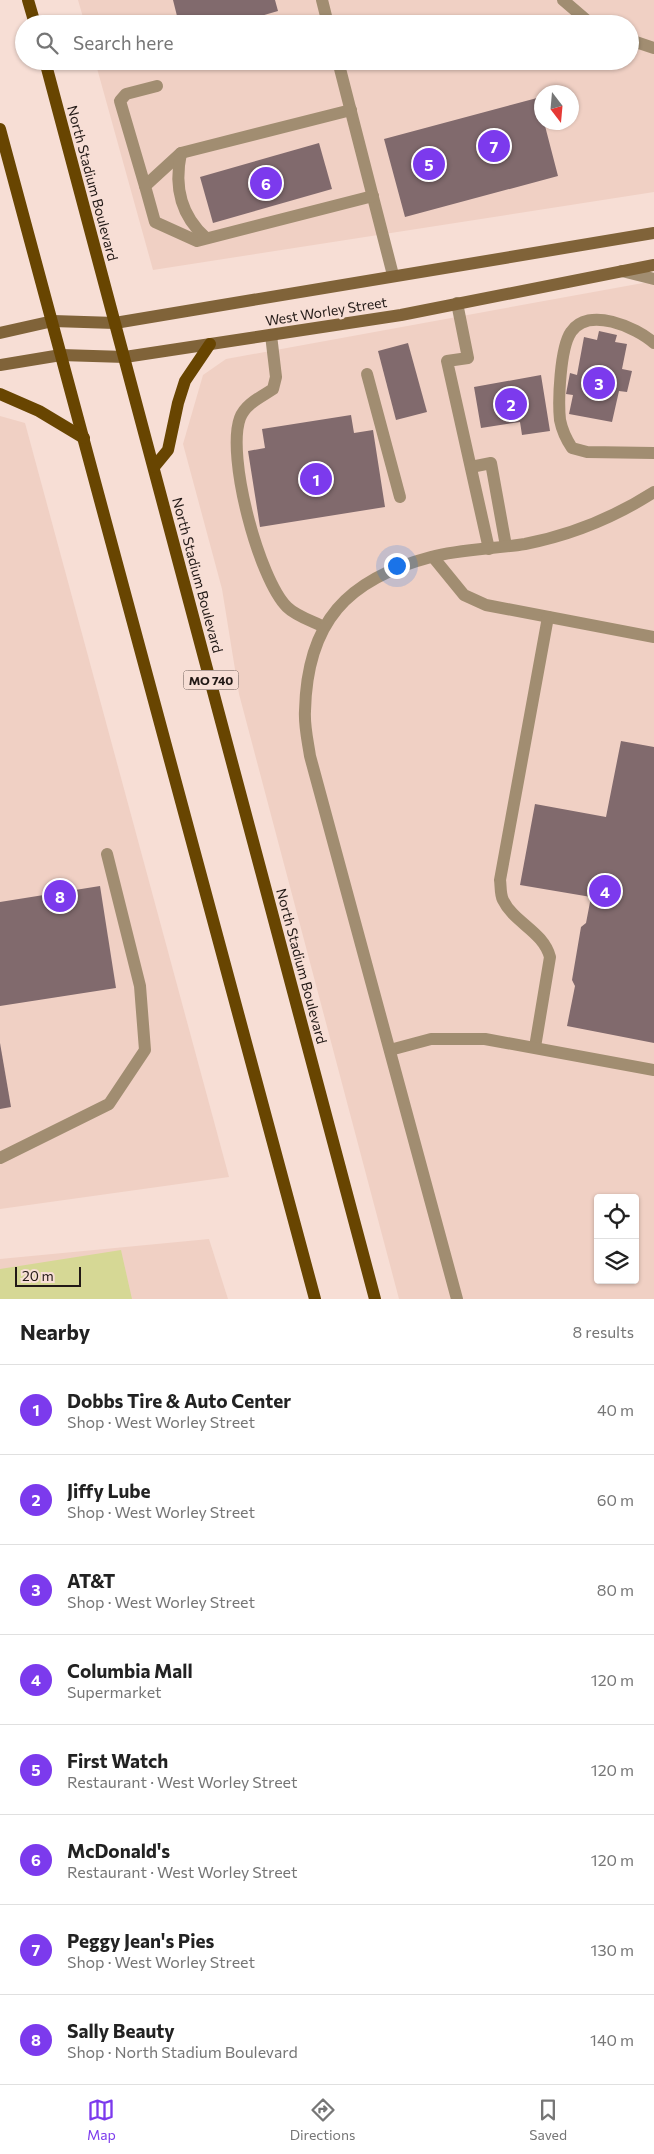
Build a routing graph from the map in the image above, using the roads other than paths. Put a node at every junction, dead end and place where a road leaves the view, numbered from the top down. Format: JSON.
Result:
{"nodes":[{"id":1,"x":28,"y":0,"type":"edge"},
{"id":2,"x":322,"y":0,"type":"edge"},
{"id":3,"x":563,"y":0,"type":"edge"},
{"id":4,"x":32,"y":15,"type":"edge"},
{"id":5,"x":326,"y":15,"type":"edge"},
{"id":6,"x":580,"y":15,"type":"edge"},
{"id":7,"x":639,"y":43,"type":"edge"},
{"id":8,"x":654,"y":48,"type":"edge"},
{"id":9,"x":47,"y":70,"type":"edge"},
{"id":10,"x":340,"y":70,"type":"edge"},
{"id":11,"x":157,"y":86,"type":"dead end"},
{"id":12,"x":351,"y":110,"type":"junction"},
{"id":13,"x":0,"y":129,"type":"edge"},
{"id":14,"x":181,"y":153,"type":"junction"},
{"id":15,"x":145,"y":186,"type":"junction"},
{"id":16,"x":373,"y":196,"type":"junction"},
{"id":17,"x":654,"y":232,"type":"edge"},
{"id":18,"x":206,"y":238,"type":"junction"},
{"id":19,"x":654,"y":265,"type":"edge"},
{"id":20,"x":620,"y":271,"type":"junction"},
{"id":21,"x":393,"y":276,"type":"junction"},
{"id":22,"x":654,"y":279,"type":"edge"},
{"id":23,"x":457,"y":303,"type":"junction"},
{"id":24,"x":53,"y":321,"type":"junction"},
{"id":25,"x":116,"y":323,"type":"junction"},
{"id":26,"x":0,"y":333,"type":"edge"},
{"id":27,"x":271,"y":334,"type":"junction"},
{"id":28,"x":654,"y":343,"type":"edge"},
{"id":29,"x":210,"y":344,"type":"junction"},
{"id":30,"x":61,"y":355,"type":"junction"},
{"id":31,"x":125,"y":357,"type":"junction"},
{"id":32,"x":0,"y":365,"type":"edge"},
{"id":33,"x":367,"y":374,"type":"dead end"},
{"id":34,"x":0,"y":394,"type":"edge"},
{"id":35,"x":84,"y":438,"type":"junction"},
{"id":36,"x":654,"y":453,"type":"edge"},
{"id":37,"x":154,"y":467,"type":"junction"},
{"id":38,"x":471,"y":467,"type":"junction"},
{"id":39,"x":654,"y":492,"type":"edge"},
{"id":40,"x":400,"y":497,"type":"dead end"},
{"id":41,"x":506,"y":546,"type":"junction"},
{"id":42,"x":489,"y":549,"type":"junction"},
{"id":43,"x":433,"y":557,"type":"junction"},
{"id":44,"x":548,"y":617,"type":"junction"},
{"id":45,"x":324,"y":627,"type":"junction"},
{"id":46,"x":654,"y":637,"type":"edge"},
{"id":47,"x":107,"y":854,"type":"dead end"},
{"id":48,"x":535,"y":1047,"type":"junction"},
{"id":49,"x":390,"y":1050,"type":"junction"},
{"id":50,"x":654,"y":1070,"type":"edge"},
{"id":51,"x":0,"y":1158,"type":"edge"},
{"id":52,"x":315,"y":1299,"type":"edge"},
{"id":53,"x":375,"y":1299,"type":"edge"},
{"id":54,"x":457,"y":1299,"type":"edge"}],
"edges":[{"from":1,"to":4,"type":"main road"},
{"from":2,"to":5,"type":"lane"},
{"from":3,"to":6,"type":"lane"},
{"from":7,"to":8,"type":"lane"},
{"from":9,"to":25,"type":"main road","name":"North Stadium Boulevard","number":"MO 740"},
{"from":10,"to":12,"type":"lane"},
{"from":11,"to":15,"type":"lane"},
{"from":12,"to":14,"type":"lane"},
{"from":12,"to":16,"type":"lane"},
{"from":13,"to":24,"type":"main road"},
{"from":14,"to":15,"type":"lane"},
{"from":14,"to":18,"type":"lane"},
{"from":15,"to":18,"type":"lane"},
{"from":16,"to":18,"type":"lane"},
{"from":16,"to":21,"type":"lane"},
{"from":17,"to":21,"type":"street","name":"West Worley Street"},
{"from":19,"to":20,"type":"street","name":"West Worley Street"},
{"from":20,"to":22,"type":"lane"},
{"from":20,"to":23,"type":"street","name":"West Worley Street"},
{"from":21,"to":25,"type":"street","name":"West Worley Street"},
{"from":23,"to":27,"type":"street","name":"West Worley Street"},
{"from":23,"to":38,"type":"lane"},
{"from":24,"to":25,"type":"street","name":"West Worley Street"},
{"from":24,"to":26,"type":"street","name":"West Worley Street"},
{"from":24,"to":30,"type":"main road"},
{"from":25,"to":31,"type":"main road","name":"North Stadium Boulevard","number":"MO 740"},
{"from":27,"to":29,"type":"street","name":"West Worley Street"},
{"from":27,"to":45,"type":"lane"},
{"from":28,"to":36,"type":"lane"},
{"from":29,"to":31,"type":"street","name":"West Worley Street"},
{"from":29,"to":37,"type":"main road"},
{"from":30,"to":31,"type":"street","name":"West Worley Street"},
{"from":30,"to":32,"type":"street","name":"West Worley Street"},
{"from":30,"to":35,"type":"main road"},
{"from":31,"to":37,"type":"main road","name":"North Stadium Boulevard","number":"MO 740"},
{"from":33,"to":40,"type":"lane"},
{"from":34,"to":35,"type":"main road"},
{"from":35,"to":52,"type":"main road"},
{"from":37,"to":53,"type":"main road","name":"North Stadium Boulevard","number":"MO 740"},
{"from":38,"to":41,"type":"lane"},
{"from":38,"to":42,"type":"lane"},
{"from":39,"to":41,"type":"lane"},
{"from":41,"to":42,"type":"lane"},
{"from":42,"to":43,"type":"lane"},
{"from":43,"to":44,"type":"lane"},
{"from":43,"to":45,"type":"lane"},
{"from":44,"to":46,"type":"lane"},
{"from":44,"to":48,"type":"lane"},
{"from":45,"to":49,"type":"lane"},
{"from":47,"to":51,"type":"lane"},
{"from":48,"to":49,"type":"lane"},
{"from":48,"to":50,"type":"lane"},
{"from":49,"to":54,"type":"lane"}]}
